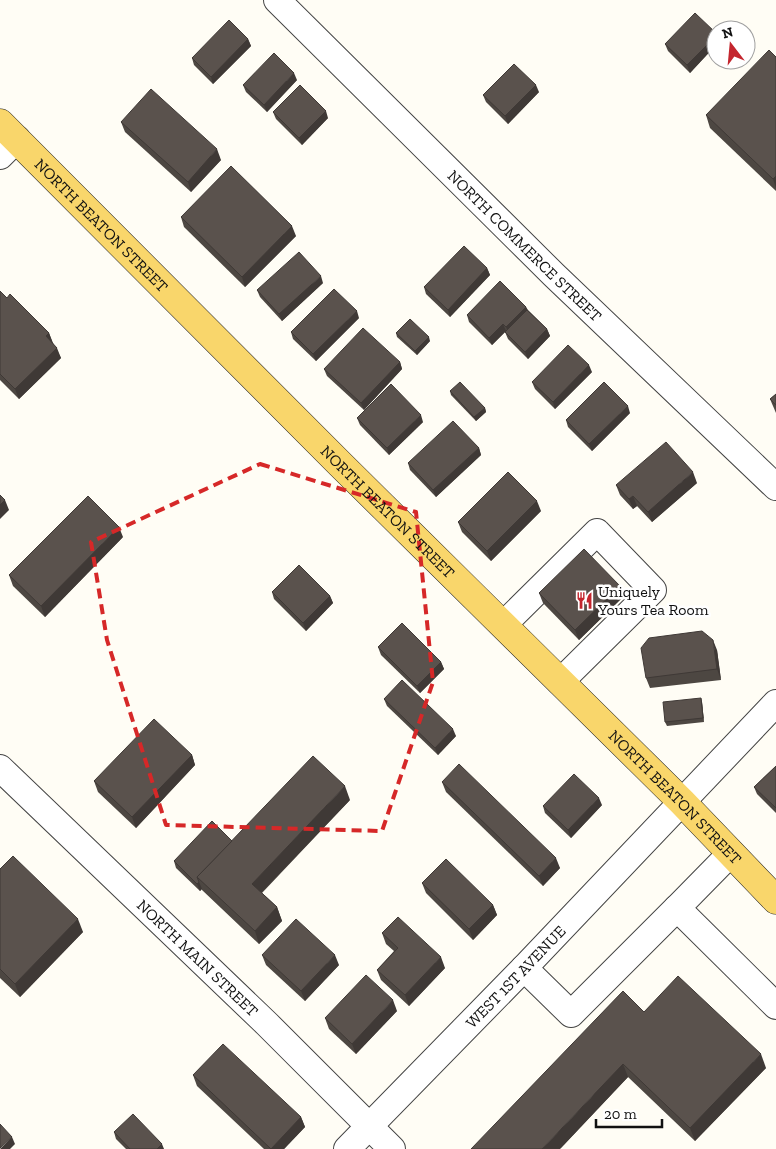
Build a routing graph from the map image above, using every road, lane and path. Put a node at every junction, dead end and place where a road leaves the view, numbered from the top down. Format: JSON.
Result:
{"nodes":[{"id":1,"x":277,"y":0,"type":"edge"},
{"id":2,"x":6,"y":140,"type":"edge"},
{"id":3,"x":776,"y":487,"type":"edge"},
{"id":4,"x":503,"y":625,"type":"junction"},
{"id":5,"x":560,"y":682,"type":"junction"},
{"id":6,"x":776,"y":703,"type":"edge"},
{"id":7,"x":0,"y":768,"type":"edge"},
{"id":8,"x":682,"y":802,"type":"junction"},
{"id":9,"x":731,"y":853,"type":"junction"},
{"id":10,"x":776,"y":900,"type":"edge"},
{"id":11,"x":677,"y":908,"type":"junction"},
{"id":12,"x":524,"y":968,"type":"junction"},
{"id":13,"x":776,"y":1006,"type":"edge"},
{"id":14,"x":368,"y":1127,"type":"junction"},
{"id":15,"x":347,"y":1149,"type":"edge"},
{"id":16,"x":392,"y":1149,"type":"edge"}],
"edges":[{"from":1,"to":3,"type":"street","name":"NORTH COMMERCE STREET"},
{"from":2,"to":4,"type":"main road","name":"NORTH BEATON STREET"},
{"from":4,"to":5,"type":"main road","name":"NORTH BEATON STREET"},
{"from":4,"to":5,"type":"street"},
{"from":5,"to":8,"type":"main road","name":"NORTH BEATON STREET"},
{"from":6,"to":8,"type":"street","name":"WEST 1ST AVENUE"},
{"from":7,"to":14,"type":"street","name":"NORTH MAIN STREET"},
{"from":8,"to":9,"type":"main road","name":"NORTH BEATON STREET"},
{"from":8,"to":12,"type":"street","name":"WEST 1ST AVENUE"},
{"from":9,"to":10,"type":"main road","name":"NORTH BEATON STREET"},
{"from":9,"to":11,"type":"street"},
{"from":11,"to":12,"type":"street"},
{"from":11,"to":13,"type":"street"},
{"from":12,"to":14,"type":"street","name":"WEST 1ST AVENUE"},
{"from":14,"to":15,"type":"street","name":"WEST 1ST AVENUE"},
{"from":14,"to":16,"type":"street","name":"NORTH MAIN STREET"}]}
